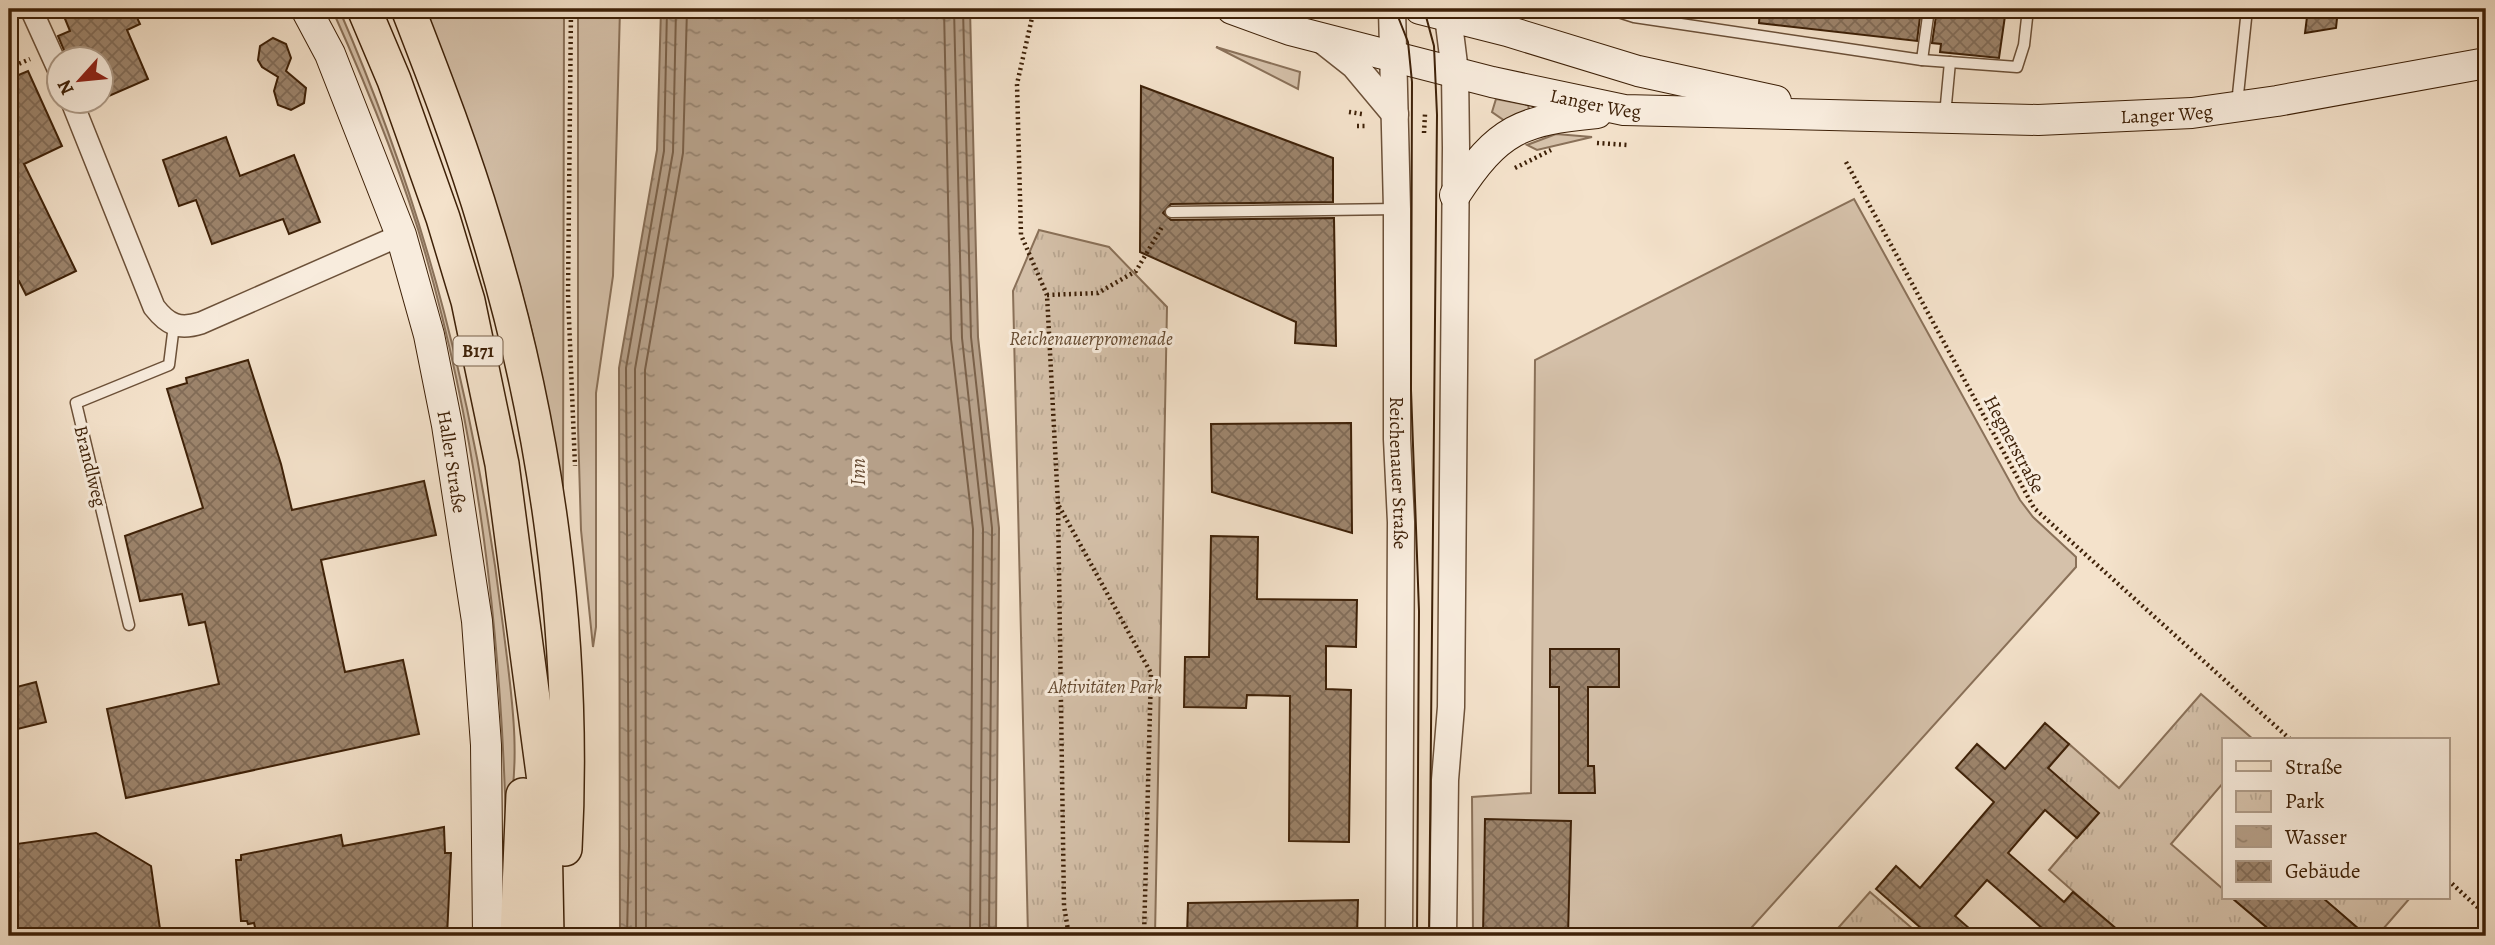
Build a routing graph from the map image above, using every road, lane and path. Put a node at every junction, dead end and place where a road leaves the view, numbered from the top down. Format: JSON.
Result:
{"nodes":[{"id":1,"x":31,"y":9,"type":"edge"},
{"id":2,"x":306,"y":9,"type":"edge"},
{"id":3,"x":364,"y":9,"type":"edge"},
{"id":4,"x":408,"y":9,"type":"edge"},
{"id":5,"x":571,"y":9,"type":"edge"},
{"id":6,"x":1034,"y":9,"type":"edge"},
{"id":7,"x":1232,"y":9,"type":"edge"},
{"id":8,"x":1392,"y":9,"type":"edge"},
{"id":9,"x":1609,"y":9,"type":"edge"},
{"id":10,"x":1929,"y":9,"type":"edge"},
{"id":11,"x":2028,"y":9,"type":"edge"},
{"id":12,"x":2247,"y":9,"type":"edge"},
{"id":13,"x":1432,"y":10,"type":"edge"},
{"id":14,"x":1319,"y":38,"type":"junction"},
{"id":15,"x":48,"y":46,"type":"edge"},
{"id":16,"x":37,"y":55,"type":"dead end"},
{"id":17,"x":1393,"y":56,"type":"junction"},
{"id":18,"x":1922,"y":60,"type":"junction"},
{"id":19,"x":1950,"y":62,"type":"junction"},
{"id":20,"x":2486,"y":63,"type":"edge"},
{"id":21,"x":9,"y":68,"type":"edge"},
{"id":22,"x":1455,"y":72,"type":"junction"},
{"id":23,"x":2236,"y":107,"type":"junction"},
{"id":24,"x":1624,"y":110,"type":"junction"},
{"id":25,"x":1349,"y":112,"type":"dead end"},
{"id":26,"x":1359,"y":114,"type":"dead end"},
{"id":27,"x":1417,"y":114,"type":"junction"},
{"id":28,"x":78,"y":116,"type":"edge"},
{"id":29,"x":1845,"y":116,"type":"junction"},
{"id":30,"x":1944,"y":118,"type":"junction"},
{"id":31,"x":1357,"y":126,"type":"dead end"},
{"id":32,"x":1366,"y":126,"type":"dead end"},
{"id":33,"x":1424,"y":129,"type":"dead end"},
{"id":34,"x":1591,"y":143,"type":"dead end"},
{"id":35,"x":1628,"y":145,"type":"dead end"},
{"id":36,"x":1562,"y":148,"type":"dead end"},
{"id":37,"x":1528,"y":161,"type":"dead end"},
{"id":38,"x":1846,"y":162,"type":"dead end"},
{"id":39,"x":1455,"y":195,"type":"junction"},
{"id":40,"x":1397,"y":209,"type":"junction"},
{"id":41,"x":1171,"y":212,"type":"joint"},
{"id":42,"x":401,"y":235,"type":"junction"},
{"id":43,"x":1047,"y":295,"type":"junction"},
{"id":44,"x":174,"y":325,"type":"junction"},
{"id":45,"x":575,"y":478,"type":"dead end"},
{"id":46,"x":1058,"y":504,"type":"junction"},
{"id":47,"x":129,"y":625,"type":"dead end"},
{"id":48,"x":525,"y":643,"type":"junction"},
{"id":49,"x":2289,"y":738,"type":"edge"},
{"id":50,"x":2450,"y":882,"type":"edge"},
{"id":51,"x":2486,"y":915,"type":"edge"},
{"id":52,"x":488,"y":936,"type":"edge"},
{"id":53,"x":517,"y":936,"type":"edge"},
{"id":54,"x":547,"y":936,"type":"edge"},
{"id":55,"x":562,"y":936,"type":"edge"},
{"id":56,"x":1069,"y":936,"type":"edge"},
{"id":57,"x":1144,"y":936,"type":"edge"},
{"id":58,"x":1399,"y":936,"type":"edge"},
{"id":59,"x":1443,"y":936,"type":"edge"}],
"edges":[{"from":1,"to":15,"type":"street"},
{"from":2,"to":42,"type":"main road","name":"Haller Straße","number":"B171"},
{"from":3,"to":48,"type":"main road","number":"B171"},
{"from":4,"to":55,"type":"main road"},
{"from":5,"to":45,"type":"path"},
{"from":6,"to":43,"type":"path"},
{"from":7,"to":14,"type":"main road","name":"Langer Weg"},
{"from":8,"to":17,"type":"street","name":"Reichenauer Straße"},
{"from":9,"to":18,"type":"lane"},
{"from":10,"to":18,"type":"lane"},
{"from":11,"to":19,"type":"lane"},
{"from":12,"to":23,"type":"lane"},
{"from":13,"to":22,"type":"street"},
{"from":13,"to":29,"type":"main road","name":"Langer Weg"},
{"from":14,"to":17,"type":"main road","name":"Langer Weg"},
{"from":14,"to":27,"type":"street"},
{"from":16,"to":21,"type":"path"},
{"from":17,"to":22,"type":"main road","name":"Langer Weg"},
{"from":17,"to":27,"type":"street","name":"Reichenauer Straße"},
{"from":18,"to":19,"type":"lane"},
{"from":19,"to":30,"type":"lane"},
{"from":20,"to":23,"type":"main road","name":"Langer Weg"},
{"from":22,"to":24,"type":"main road","name":"Langer Weg"},
{"from":22,"to":39,"type":"street"},
{"from":23,"to":30,"type":"main road","name":"Langer Weg"},
{"from":24,"to":29,"type":"main road","name":"Langer Weg"},
{"from":24,"to":39,"type":"main road"},
{"from":25,"to":26,"type":"path"},
{"from":27,"to":33,"type":"path"},
{"from":27,"to":40,"type":"street","name":"Reichenauer Straße"},
{"from":28,"to":44,"type":"street"},
{"from":29,"to":30,"type":"main road","name":"Langer Weg"},
{"from":31,"to":32,"type":"path"},
{"from":34,"to":35,"type":"path"},
{"from":36,"to":37,"type":"path"},
{"from":38,"to":49,"type":"path","name":"Hegnerstraße"},
{"from":39,"to":59,"type":"street"},
{"from":40,"to":41,"type":"lane"},
{"from":40,"to":58,"type":"street","name":"Reichenauer Straße"},
{"from":41,"to":43,"type":"path"},
{"from":42,"to":44,"type":"street"},
{"from":42,"to":52,"type":"main road","name":"Haller Straße","number":"B171"},
{"from":43,"to":46,"type":"path"},
{"from":44,"to":47,"type":"lane","name":"Brandlweg"},
{"from":46,"to":56,"type":"path"},
{"from":46,"to":57,"type":"path"},
{"from":48,"to":53,"type":"main road","number":"B171"},
{"from":48,"to":54,"type":"main road","number":"B171"},
{"from":50,"to":51,"type":"path"}]}
